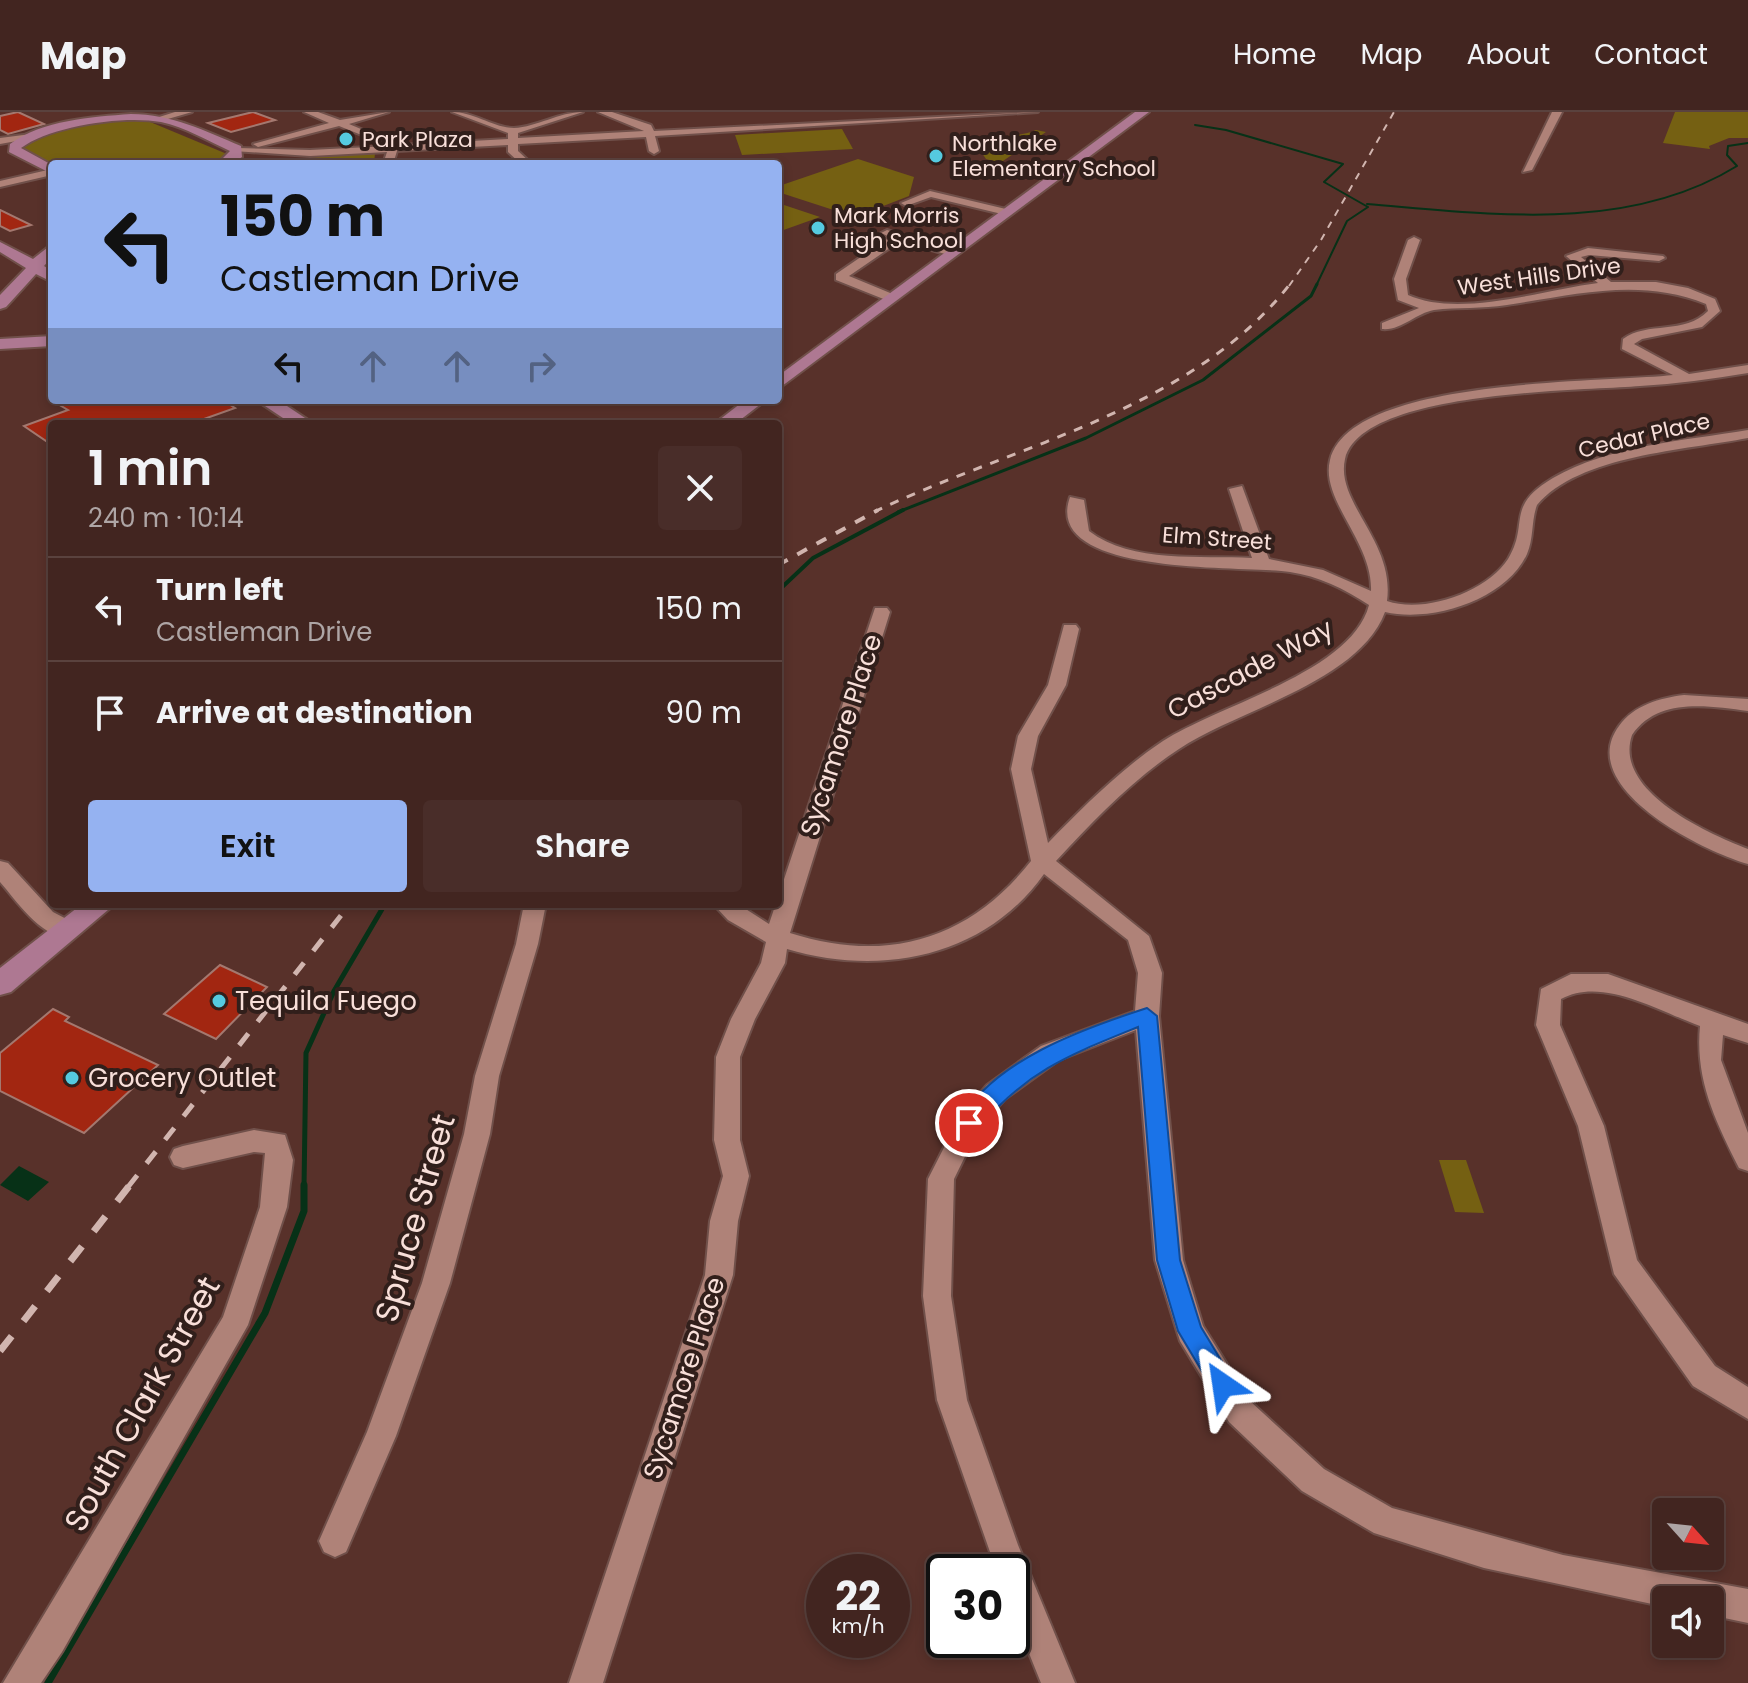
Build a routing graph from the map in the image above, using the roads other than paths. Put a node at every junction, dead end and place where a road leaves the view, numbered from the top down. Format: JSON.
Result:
{"nodes":[{"id":1,"x":187,"y":112,"type":"edge"},
{"id":2,"x":309,"y":112,"type":"edge"},
{"id":3,"x":384,"y":112,"type":"edge"},
{"id":4,"x":457,"y":112,"type":"edge"},
{"id":5,"x":578,"y":112,"type":"edge"},
{"id":6,"x":603,"y":112,"type":"edge"},
{"id":7,"x":1033,"y":112,"type":"edge"},
{"id":8,"x":1143,"y":112,"type":"edge"},
{"id":9,"x":1557,"y":112,"type":"edge"},
{"id":10,"x":1010,"y":113,"type":"edge"},
{"id":11,"x":131,"y":114,"type":"edge"},
{"id":12,"x":158,"y":116,"type":"edge"},
{"id":13,"x":749,"y":116,"type":"dead end"},
{"id":14,"x":869,"y":116,"type":"edge"},
{"id":15,"x":340,"y":123,"type":"junction"},
{"id":16,"x":760,"y":127,"type":"junction"},
{"id":17,"x":650,"y":133,"type":"junction"},
{"id":18,"x":36,"y":135,"type":"junction"},
{"id":19,"x":512,"y":136,"type":"junction"},
{"id":20,"x":0,"y":141,"type":"edge"},
{"id":21,"x":478,"y":144,"type":"junction"},
{"id":22,"x":393,"y":148,"type":"junction"},
{"id":23,"x":10,"y":149,"type":"edge"},
{"id":24,"x":654,"y":151,"type":"dead end"},
{"id":25,"x":235,"y":157,"type":"edge"},
{"id":26,"x":389,"y":160,"type":"edge"},
{"id":27,"x":419,"y":160,"type":"dead end"},
{"id":28,"x":522,"y":160,"type":"edge"},
{"id":29,"x":48,"y":169,"type":"edge"},
{"id":30,"x":48,"y":170,"type":"edge"},
{"id":31,"x":1527,"y":170,"type":"dead end"},
{"id":32,"x":48,"y":171,"type":"edge"},
{"id":33,"x":0,"y":178,"type":"edge"},
{"id":34,"x":0,"y":184,"type":"edge"},
{"id":35,"x":906,"y":203,"type":"dead end"},
{"id":36,"x":1006,"y":212,"type":"junction"},
{"id":37,"x":48,"y":239,"type":"edge"},
{"id":38,"x":1414,"y":240,"type":"dead end"},
{"id":39,"x":0,"y":246,"type":"edge"},
{"id":40,"x":48,"y":251,"type":"edge"},
{"id":41,"x":952,"y":253,"type":"junction"},
{"id":42,"x":1659,"y":258,"type":"dead end"},
{"id":43,"x":30,"y":263,"type":"junction"},
{"id":44,"x":48,"y":274,"type":"edge"},
{"id":45,"x":1608,"y":285,"type":"junction"},
{"id":46,"x":0,"y":286,"type":"edge"},
{"id":47,"x":891,"y":298,"type":"junction"},
{"id":48,"x":0,"y":304,"type":"edge"},
{"id":49,"x":1428,"y":308,"type":"junction"},
{"id":50,"x":1387,"y":326,"type":"dead end"},
{"id":51,"x":48,"y":341,"type":"edge"},
{"id":52,"x":0,"y":344,"type":"edge"},
{"id":53,"x":1748,"y":369,"type":"edge"},
{"id":54,"x":1686,"y":376,"type":"junction"},
{"id":55,"x":782,"y":381,"type":"edge"},
{"id":56,"x":272,"y":404,"type":"edge"},
{"id":57,"x":747,"y":404,"type":"edge"},
{"id":58,"x":298,"y":420,"type":"edge"},
{"id":59,"x":728,"y":420,"type":"edge"},
{"id":60,"x":1748,"y":434,"type":"edge"},
{"id":61,"x":1237,"y":489,"type":"dead end"},
{"id":62,"x":1076,"y":500,"type":"dead end"},
{"id":63,"x":1261,"y":561,"type":"junction"},
{"id":64,"x":1379,"y":604,"type":"junction"},
{"id":65,"x":881,"y":612,"type":"dead end"},
{"id":66,"x":1070,"y":629,"type":"dead end"},
{"id":67,"x":1748,"y":705,"type":"edge"},
{"id":68,"x":1748,"y":857,"type":"edge"},
{"id":69,"x":1042,"y":861,"type":"junction"},
{"id":70,"x":0,"y":868,"type":"edge"},
{"id":71,"x":96,"y":908,"type":"edge"},
{"id":72,"x":534,"y":908,"type":"edge"},
{"id":73,"x":730,"y":908,"type":"edge"},
{"id":74,"x":68,"y":930,"type":"junction"},
{"id":75,"x":777,"y":939,"type":"junction"},
{"id":76,"x":0,"y":984,"type":"edge"},
{"id":77,"x":1147,"y":1016,"type":"junction"},
{"id":78,"x":1712,"y":1020,"type":"junction"},
{"id":79,"x":1748,"y":1034,"type":"edge"},
{"id":80,"x":183,"y":1157,"type":"dead end"},
{"id":81,"x":1748,"y":1160,"type":"edge"},
{"id":82,"x":1748,"y":1404,"type":"edge"},
{"id":83,"x":335,"y":1541,"type":"dead end"},
{"id":84,"x":1748,"y":1606,"type":"edge"},
{"id":85,"x":20,"y":1683,"type":"edge"},
{"id":86,"x":586,"y":1683,"type":"edge"},
{"id":87,"x":1058,"y":1683,"type":"edge"}],
"edges":[{"from":1,"to":12,"type":"street"},
{"from":2,"to":15,"type":"street"},
{"from":3,"to":15,"type":"street"},
{"from":4,"to":19,"type":"street"},
{"from":5,"to":19,"type":"street"},
{"from":6,"to":17,"type":"street"},
{"from":7,"to":10,"type":"street"},
{"from":8,"to":36,"type":"main road"},
{"from":9,"to":31,"type":"street"},
{"from":10,"to":14,"type":"street"},
{"from":11,"to":12,"type":"main road"},
{"from":11,"to":18,"type":"main road"},
{"from":12,"to":25,"type":"main road"},
{"from":13,"to":16,"type":"street"},
{"from":14,"to":16,"type":"street"},
{"from":15,"to":22,"type":"street"},
{"from":15,"to":25,"type":"street"},
{"from":16,"to":17,"type":"street"},
{"from":17,"to":19,"type":"street"},
{"from":17,"to":24,"type":"street"},
{"from":18,"to":20,"type":"street"},
{"from":18,"to":23,"type":"main road"},
{"from":19,"to":21,"type":"street"},
{"from":19,"to":28,"type":"street"},
{"from":21,"to":22,"type":"street"},
{"from":21,"to":27,"type":"street"},
{"from":22,"to":25,"type":"street"},
{"from":22,"to":26,"type":"street"},
{"from":23,"to":29,"type":"main road"},
{"from":30,"to":33,"type":"street"},
{"from":32,"to":34,"type":"street"},
{"from":35,"to":36,"type":"street"},
{"from":36,"to":41,"type":"main road"},
{"from":37,"to":43,"type":"main road"},
{"from":38,"to":49,"type":"street","name":"West Hills Drive"},
{"from":39,"to":43,"type":"main road"},
{"from":40,"to":43,"type":"main road"},
{"from":41,"to":47,"type":"main road"},
{"from":41,"to":47,"type":"street"},
{"from":42,"to":45,"type":"street"},
{"from":43,"to":44,"type":"main road"},
{"from":43,"to":46,"type":"main road"},
{"from":43,"to":48,"type":"main road"},
{"from":45,"to":49,"type":"street","name":"West Hills Drive"},
{"from":45,"to":54,"type":"street","name":"West Hills Drive"},
{"from":47,"to":55,"type":"main road"},
{"from":49,"to":50,"type":"street"},
{"from":51,"to":52,"type":"main road"},
{"from":53,"to":54,"type":"street"},
{"from":54,"to":64,"type":"street"},
{"from":56,"to":58,"type":"main road"},
{"from":57,"to":59,"type":"main road"},
{"from":60,"to":64,"type":"street","name":"Cedar Place"},
{"from":61,"to":63,"type":"street"},
{"from":62,"to":63,"type":"street","name":"Elm Street"},
{"from":63,"to":64,"type":"street","name":"Elm Street"},
{"from":64,"to":69,"type":"street","name":"Cascade Way"},
{"from":65,"to":75,"type":"street","name":"Sycamore Place"},
{"from":66,"to":69,"type":"street"},
{"from":67,"to":68,"type":"street"},
{"from":69,"to":75,"type":"street","name":"Cascade Way"},
{"from":69,"to":77,"type":"street"},
{"from":70,"to":74,"type":"street"},
{"from":71,"to":74,"type":"main road"},
{"from":72,"to":83,"type":"street","name":"Spruce Street"},
{"from":73,"to":75,"type":"street","name":"Cascade Way"},
{"from":74,"to":76,"type":"main road"},
{"from":75,"to":86,"type":"street","name":"Sycamore Place"},
{"from":77,"to":84,"type":"street"},
{"from":77,"to":87,"type":"street"},
{"from":78,"to":79,"type":"street"},
{"from":78,"to":81,"type":"street"},
{"from":78,"to":82,"type":"street"},
{"from":80,"to":85,"type":"street","name":"South Clark Street"}]}
